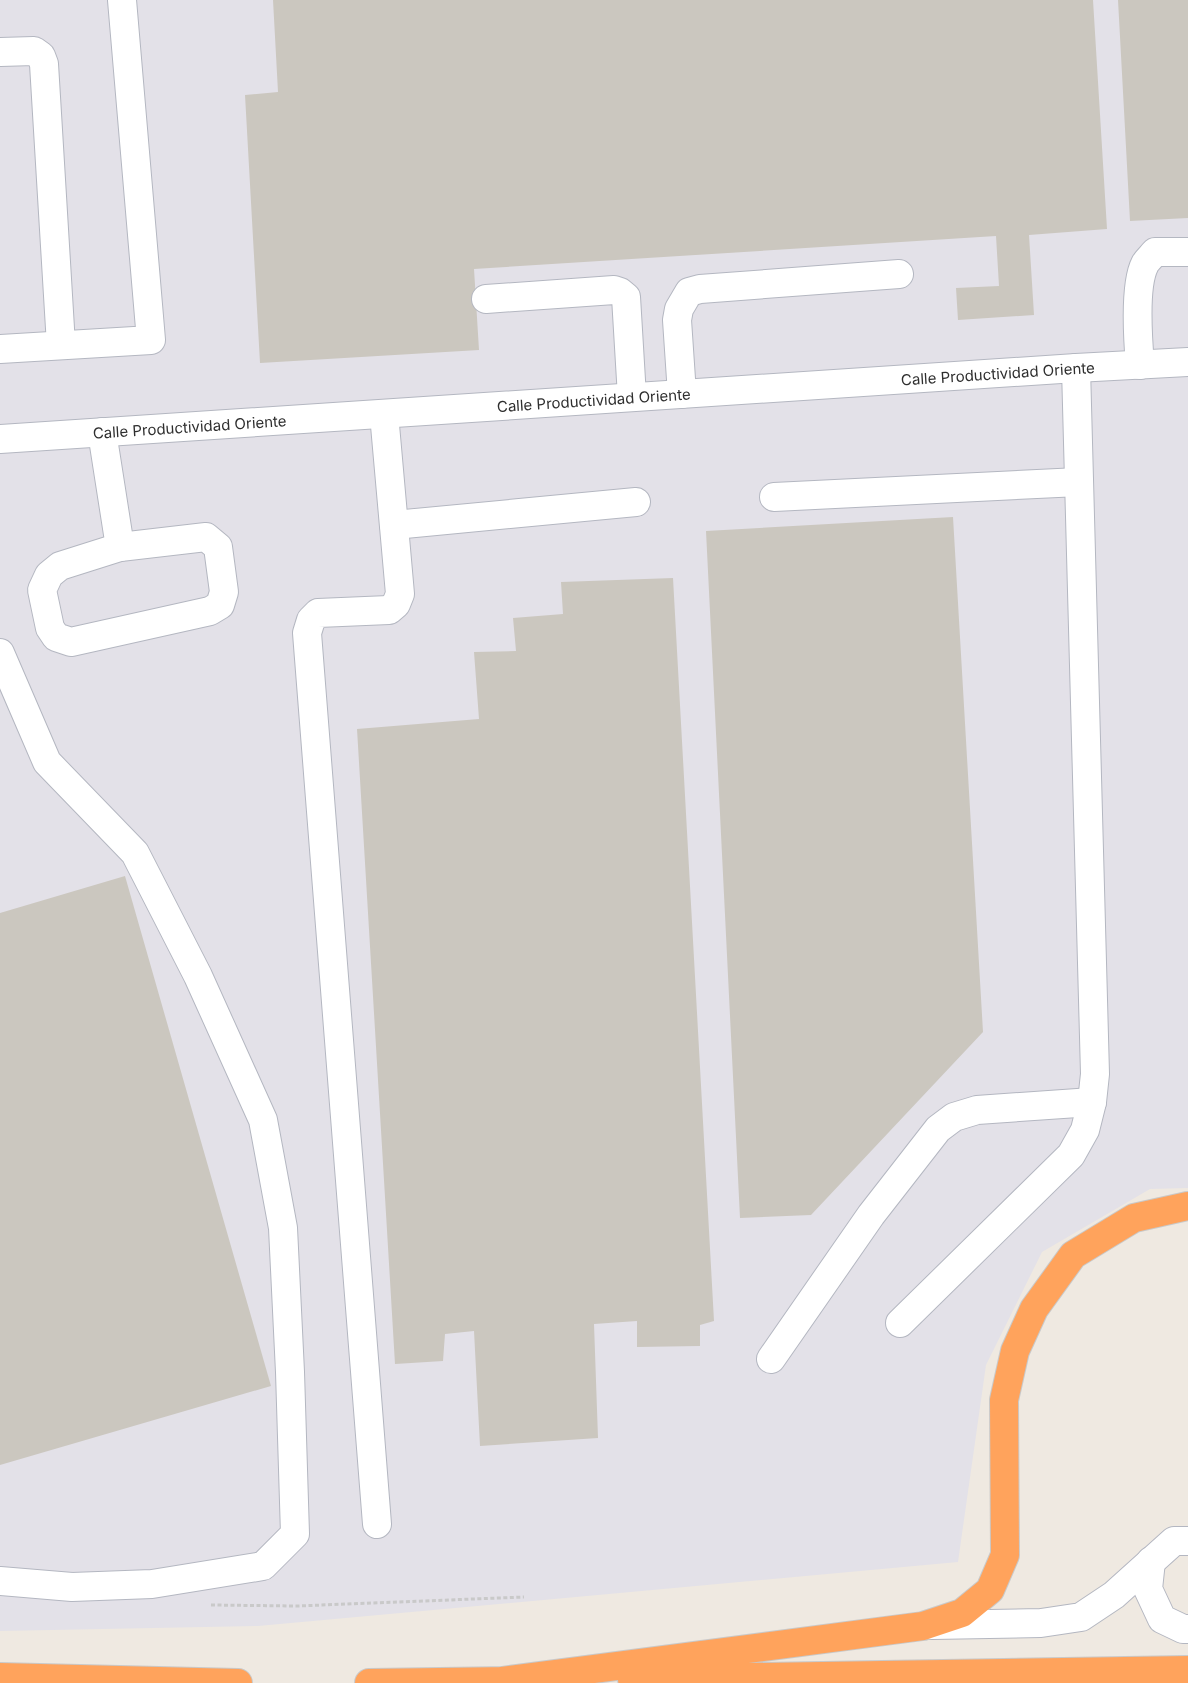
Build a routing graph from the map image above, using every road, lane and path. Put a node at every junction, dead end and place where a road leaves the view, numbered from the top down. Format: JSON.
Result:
{"nodes":[{"id":1,"x":122,"y":0,"type":"edge"},
{"id":2,"x":0,"y":52,"type":"edge"},
{"id":3,"x":1188,"y":252,"type":"edge"},
{"id":4,"x":899,"y":274,"type":"dead end"},
{"id":5,"x":486,"y":299,"type":"dead end"},
{"id":6,"x":61,"y":346,"type":"junction"},
{"id":7,"x":0,"y":350,"type":"edge"},
{"id":8,"x":1188,"y":362,"type":"edge"},
{"id":9,"x":1140,"y":365,"type":"junction"},
{"id":10,"x":1076,"y":368,"type":"junction"},
{"id":11,"x":682,"y":394,"type":"junction"},
{"id":12,"x":632,"y":398,"type":"junction"},
{"id":13,"x":384,"y":414,"type":"junction"},
{"id":14,"x":102,"y":432,"type":"junction"},
{"id":15,"x":0,"y":439,"type":"edge"},
{"id":16,"x":1079,"y":482,"type":"junction"},
{"id":17,"x":774,"y":497,"type":"dead end"},
{"id":18,"x":636,"y":502,"type":"dead end"},
{"id":19,"x":394,"y":525,"type":"junction"},
{"id":20,"x":120,"y":547,"type":"junction"},
{"id":21,"x":0,"y":653,"type":"edge"},
{"id":22,"x":1092,"y":1102,"type":"junction"},
{"id":23,"x":1188,"y":1206,"type":"edge"},
{"id":24,"x":900,"y":1323,"type":"dead end"},
{"id":25,"x":771,"y":1359,"type":"dead end"},
{"id":26,"x":377,"y":1524,"type":"dead end"},
{"id":27,"x":1188,"y":1541,"type":"edge"},
{"id":28,"x":1151,"y":1561,"type":"junction"},
{"id":29,"x":0,"y":1581,"type":"edge"},
{"id":30,"x":524,"y":1596,"type":"dead end"},
{"id":31,"x":208,"y":1605,"type":"dead end"},
{"id":32,"x":923,"y":1626,"type":"junction"},
{"id":33,"x":1188,"y":1629,"type":"edge"},
{"id":34,"x":1188,"y":1670,"type":"edge"},
{"id":35,"x":0,"y":1677,"type":"edge"},
{"id":36,"x":502,"y":1681,"type":"junction"},
{"id":37,"x":238,"y":1683,"type":"edge"},
{"id":38,"x":369,"y":1683,"type":"edge"}],
"edges":[{"from":1,"to":6,"type":"street"},
{"from":2,"to":6,"type":"street"},
{"from":3,"to":9,"type":"street"},
{"from":4,"to":11,"type":"street"},
{"from":5,"to":12,"type":"street"},
{"from":6,"to":7,"type":"street"},
{"from":8,"to":9,"type":"street","name":"Calle Productividad Oriente"},
{"from":9,"to":10,"type":"street","name":"Calle Productividad Oriente"},
{"from":10,"to":11,"type":"street","name":"Calle Productividad Oriente"},
{"from":10,"to":16,"type":"street"},
{"from":11,"to":12,"type":"street","name":"Calle Productividad Oriente"},
{"from":12,"to":13,"type":"street","name":"Calle Productividad Oriente"},
{"from":13,"to":14,"type":"street","name":"Calle Productividad Oriente"},
{"from":13,"to":19,"type":"street"},
{"from":14,"to":15,"type":"street","name":"Calle Productividad Oriente"},
{"from":14,"to":20,"type":"street"},
{"from":16,"to":17,"type":"street"},
{"from":16,"to":22,"type":"street"},
{"from":18,"to":19,"type":"street"},
{"from":19,"to":26,"type":"street"},
{"from":20,"to":20,"type":"street"},
{"from":21,"to":29,"type":"street"},
{"from":22,"to":24,"type":"street"},
{"from":22,"to":25,"type":"street"},
{"from":23,"to":32,"type":"highway"},
{"from":27,"to":28,"type":"street"},
{"from":28,"to":32,"type":"street"},
{"from":28,"to":33,"type":"street"},
{"from":30,"to":31,"type":"path"},
{"from":32,"to":36,"type":"highway"},
{"from":34,"to":36,"type":"highway"},
{"from":35,"to":37,"type":"highway"},
{"from":36,"to":38,"type":"highway"}]}
